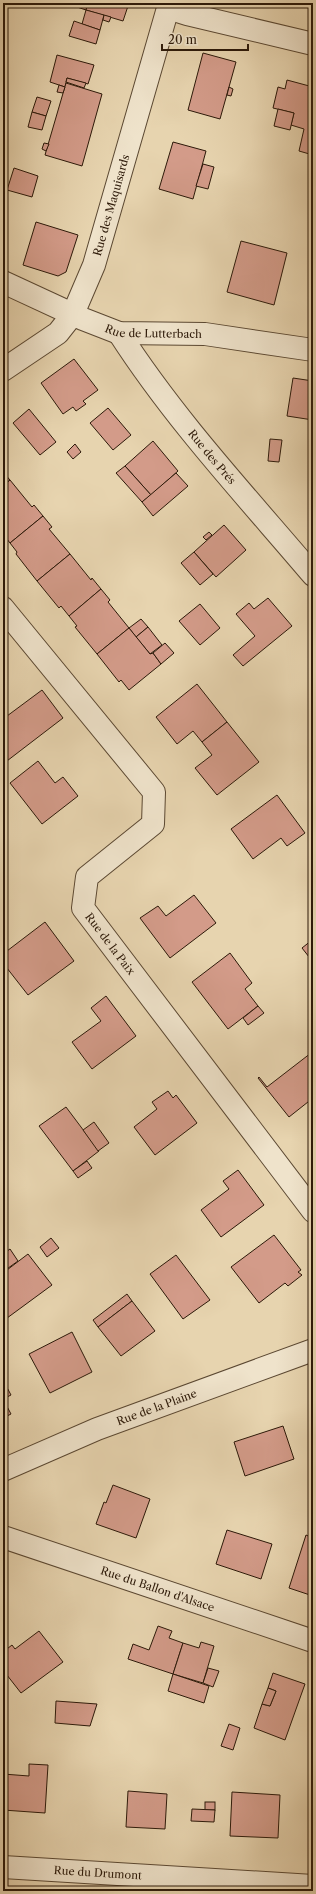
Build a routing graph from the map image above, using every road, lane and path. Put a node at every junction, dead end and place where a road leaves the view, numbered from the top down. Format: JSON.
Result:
{"nodes":[{"id":1,"x":169,"y":5,"type":"edge"},
{"id":2,"x":313,"y":44,"type":"edge"},
{"id":3,"x":3,"y":282,"type":"edge"},
{"id":4,"x":73,"y":314,"type":"junction"},
{"id":5,"x":119,"y":333,"type":"junction"},
{"id":6,"x":313,"y":350,"type":"edge"},
{"id":7,"x":3,"y":370,"type":"edge"},
{"id":8,"x":313,"y":575,"type":"edge"},
{"id":9,"x":3,"y":608,"type":"edge"},
{"id":10,"x":313,"y":1210,"type":"edge"},
{"id":11,"x":313,"y":1350,"type":"edge"},
{"id":12,"x":3,"y":1470,"type":"edge"},
{"id":13,"x":3,"y":1537,"type":"edge"},
{"id":14,"x":313,"y":1640,"type":"edge"},
{"id":15,"x":3,"y":1867,"type":"edge"},
{"id":16,"x":313,"y":1886,"type":"edge"}],
"edges":[{"from":1,"to":2,"type":"street"},
{"from":1,"to":4,"type":"street","name":"Rue des Maquisards"},
{"from":3,"to":4,"type":"street","name":"Rue de Lutterbach"},
{"from":4,"to":5,"type":"street","name":"Rue de Lutterbach"},
{"from":4,"to":7,"type":"street","name":"Rue des Maquisards"},
{"from":5,"to":6,"type":"street","name":"Rue de Lutterbach"},
{"from":5,"to":8,"type":"street","name":"Rue des Prés"},
{"from":9,"to":10,"type":"street","name":"Rue de la Paix"},
{"from":11,"to":12,"type":"street","name":"Rue de la Plaine"},
{"from":13,"to":14,"type":"street","name":"Rue du Ballon d'Alsace"},
{"from":15,"to":16,"type":"street","name":"Rue du Drumont"}]}
